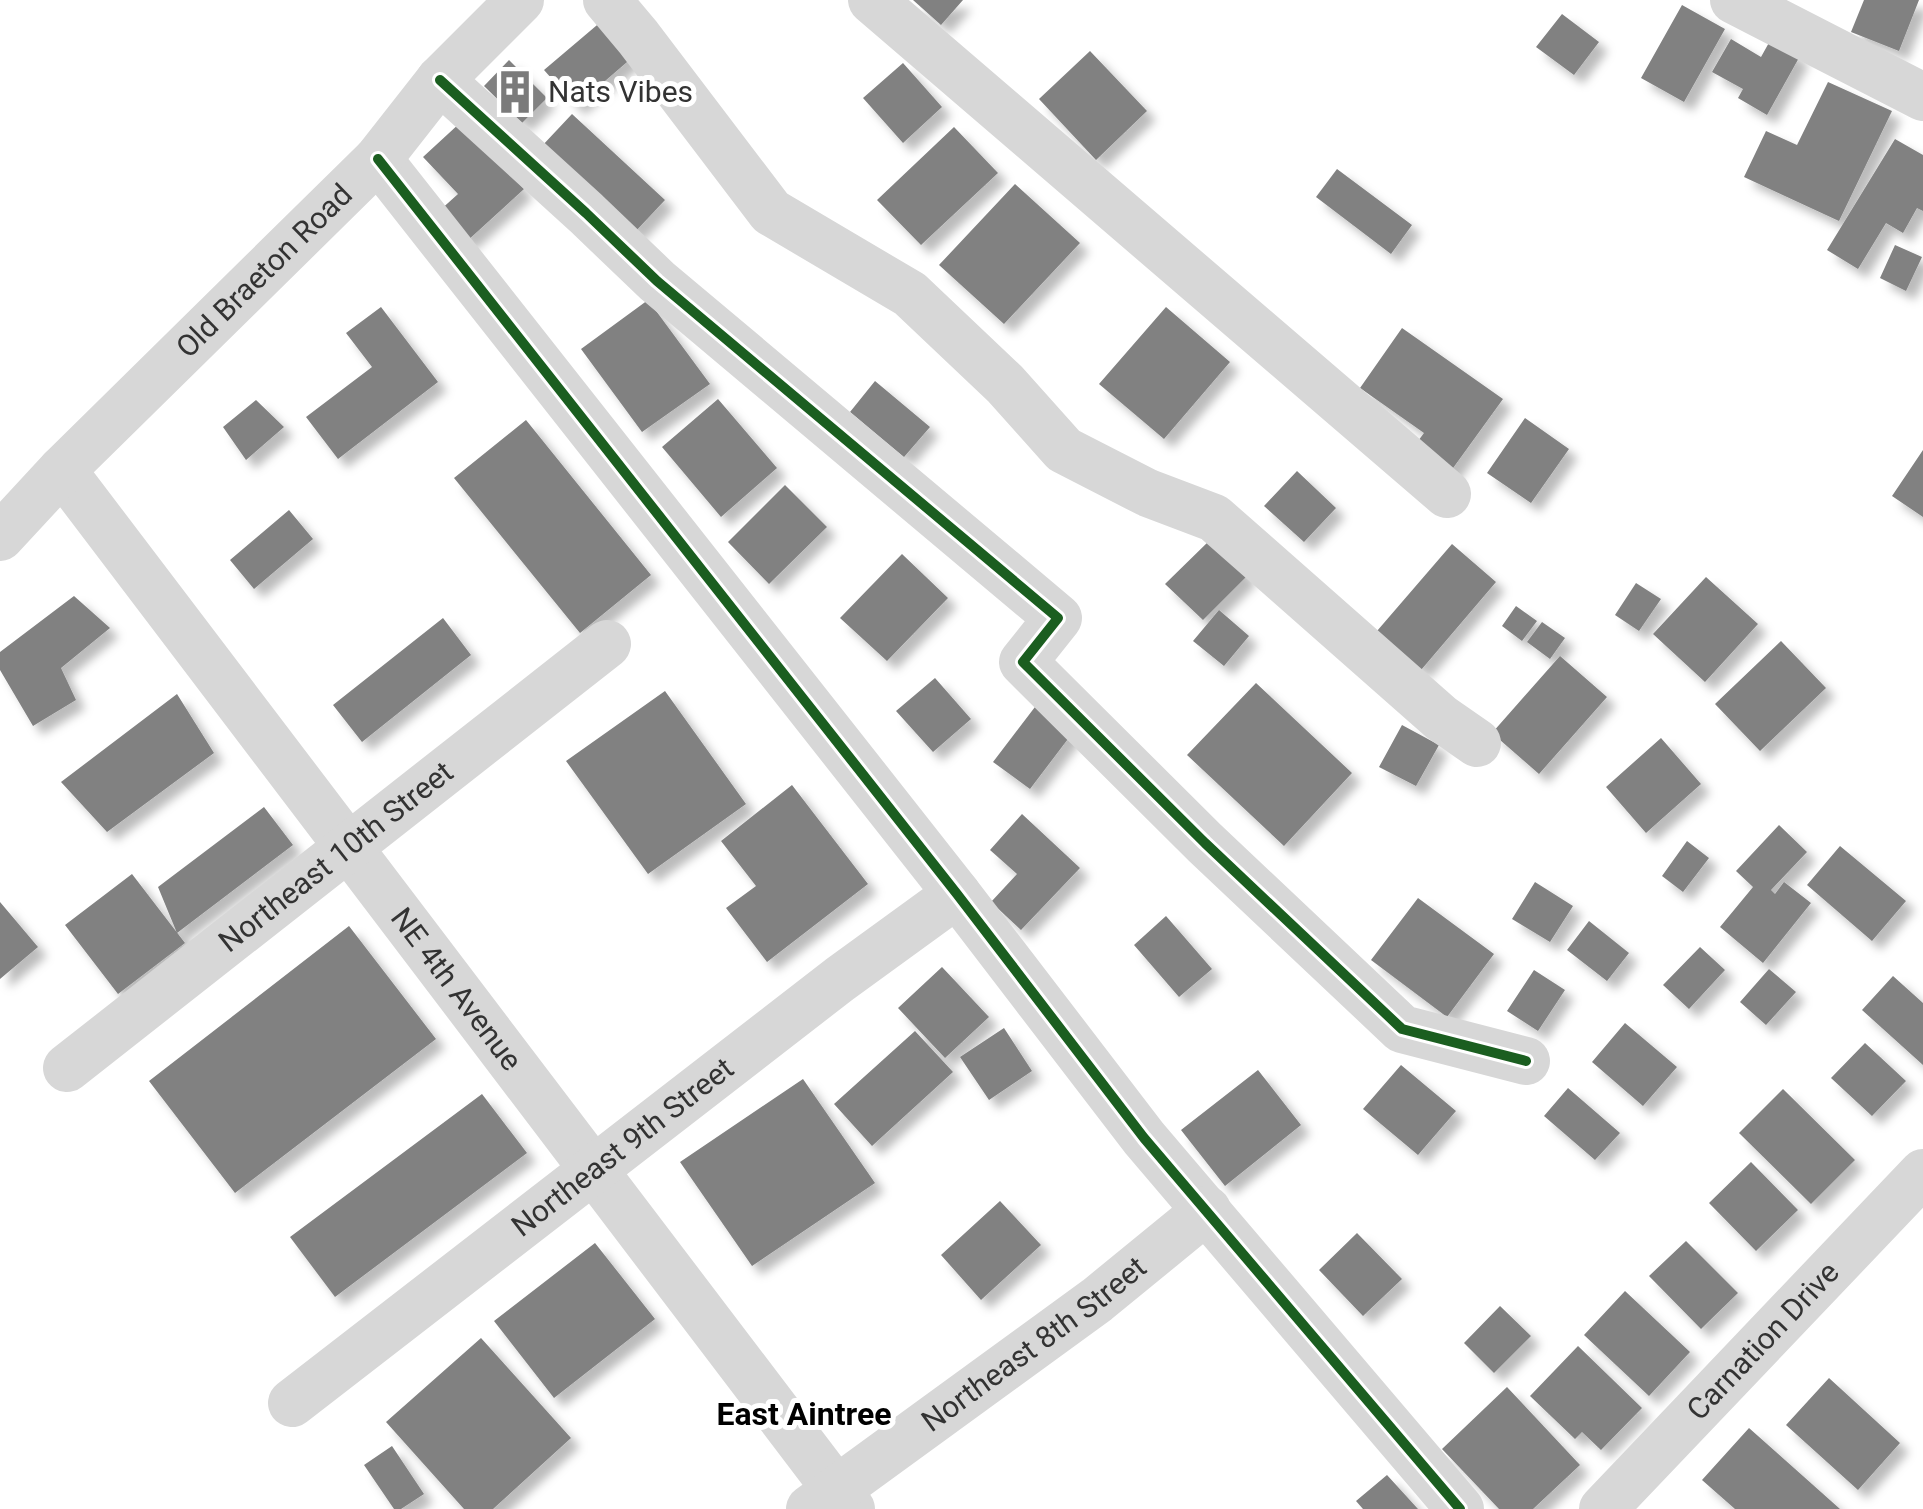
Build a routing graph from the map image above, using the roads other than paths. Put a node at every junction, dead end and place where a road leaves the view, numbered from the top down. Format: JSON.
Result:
{"nodes":[{"id":1,"x":520,"y":0,"type":"edge"},
{"id":2,"x":608,"y":0,"type":"edge"},
{"id":3,"x":872,"y":0,"type":"edge"},
{"id":4,"x":1734,"y":0,"type":"edge"},
{"id":5,"x":440,"y":80,"type":"junction"},
{"id":6,"x":1923,"y":97,"type":"edge"},
{"id":7,"x":378,"y":159,"type":"junction"},
{"id":8,"x":62,"y":470,"type":"junction"},
{"id":9,"x":1447,"y":494,"type":"dead end"},
{"id":10,"x":0,"y":537,"type":"edge"},
{"id":11,"x":608,"y":644,"type":"dead end"},
{"id":12,"x":1477,"y":743,"type":"dead end"},
{"id":13,"x":348,"y":848,"type":"junction"},
{"id":14,"x":957,"y":894,"type":"junction"},
{"id":15,"x":1526,"y":1061,"type":"dead end"},
{"id":16,"x":68,"y":1068,"type":"dead end"},
{"id":17,"x":593,"y":1170,"type":"junction"},
{"id":18,"x":1923,"y":1173,"type":"edge"},
{"id":19,"x":1206,"y":1210,"type":"junction"},
{"id":20,"x":292,"y":1403,"type":"dead end"},
{"id":21,"x":832,"y":1503,"type":"edge"},
{"id":22,"x":1460,"y":1509,"type":"edge"},
{"id":23,"x":1603,"y":1509,"type":"edge"}],
"edges":[{"from":1,"to":5,"type":"street","name":"Old Braeton Road"},
{"from":2,"to":12,"type":"street"},
{"from":3,"to":9,"type":"street"},
{"from":4,"to":6,"type":"street"},
{"from":5,"to":7,"type":"street","name":"Old Braeton Road"},
{"from":5,"to":15,"type":"street"},
{"from":7,"to":8,"type":"street","name":"Old Braeton Road"},
{"from":7,"to":14,"type":"street"},
{"from":8,"to":10,"type":"street","name":"Old Braeton Road"},
{"from":8,"to":13,"type":"street","name":"NE 4th Avenue"},
{"from":11,"to":13,"type":"street","name":"Northeast 10th Street"},
{"from":13,"to":16,"type":"street","name":"Northeast 10th Street"},
{"from":13,"to":17,"type":"street","name":"NE 4th Avenue"},
{"from":14,"to":17,"type":"street","name":"Northeast 9th Street"},
{"from":14,"to":19,"type":"street"},
{"from":17,"to":20,"type":"street","name":"Northeast 9th Street"},
{"from":17,"to":21,"type":"street","name":"NE 4th Avenue"},
{"from":18,"to":23,"type":"street","name":"Carnation Drive"},
{"from":19,"to":21,"type":"street","name":"Northeast 8th Street"},
{"from":19,"to":22,"type":"street"}]}
